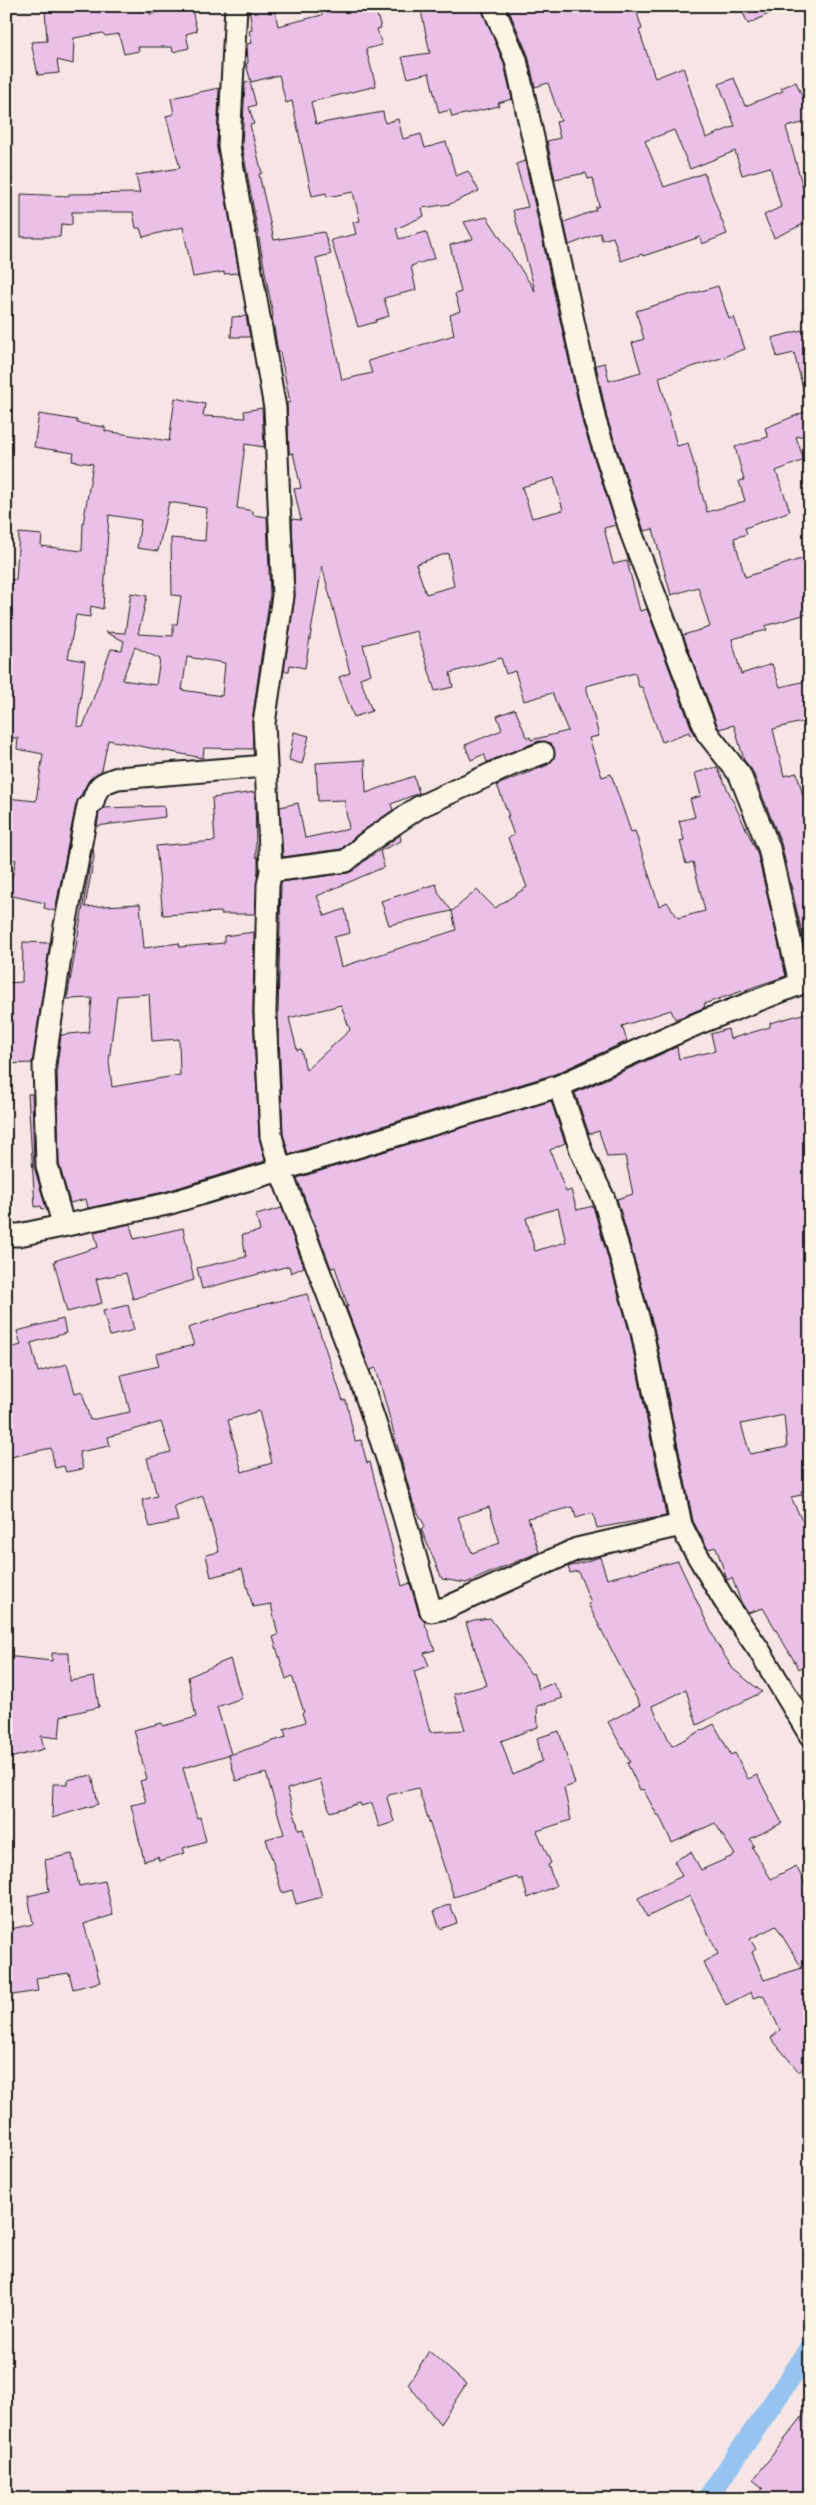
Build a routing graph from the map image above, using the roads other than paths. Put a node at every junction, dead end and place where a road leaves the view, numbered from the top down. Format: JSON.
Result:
{"nodes":[{"id":1,"x":236,"y":6,"type":"edge"},
{"id":2,"x":493,"y":6,"type":"edge"},
{"id":3,"x":543,"y":753,"type":"dead end"},
{"id":4,"x":265,"y":766,"type":"junction"},
{"id":5,"x":271,"y":871,"type":"junction"},
{"id":6,"x":810,"y":979,"type":"edge"},
{"id":7,"x":559,"y":1086,"type":"junction"},
{"id":8,"x":281,"y":1172,"type":"junction"},
{"id":9,"x":63,"y":1224,"type":"junction"},
{"id":10,"x":6,"y":1231,"type":"edge"},
{"id":11,"x":681,"y":1525,"type":"junction"},
{"id":12,"x":810,"y":1735,"type":"edge"}],
"edges":[{"from":1,"to":4,"type":"street"},
{"from":2,"to":6,"type":"street"},
{"from":3,"to":5,"type":"street"},
{"from":4,"to":5,"type":"street"},
{"from":4,"to":9,"type":"street"},
{"from":5,"to":8,"type":"street"},
{"from":6,"to":7,"type":"street"},
{"from":7,"to":8,"type":"street"},
{"from":7,"to":11,"type":"street"},
{"from":8,"to":9,"type":"street"},
{"from":8,"to":11,"type":"street"},
{"from":9,"to":10,"type":"street"},
{"from":11,"to":12,"type":"street"}]}
